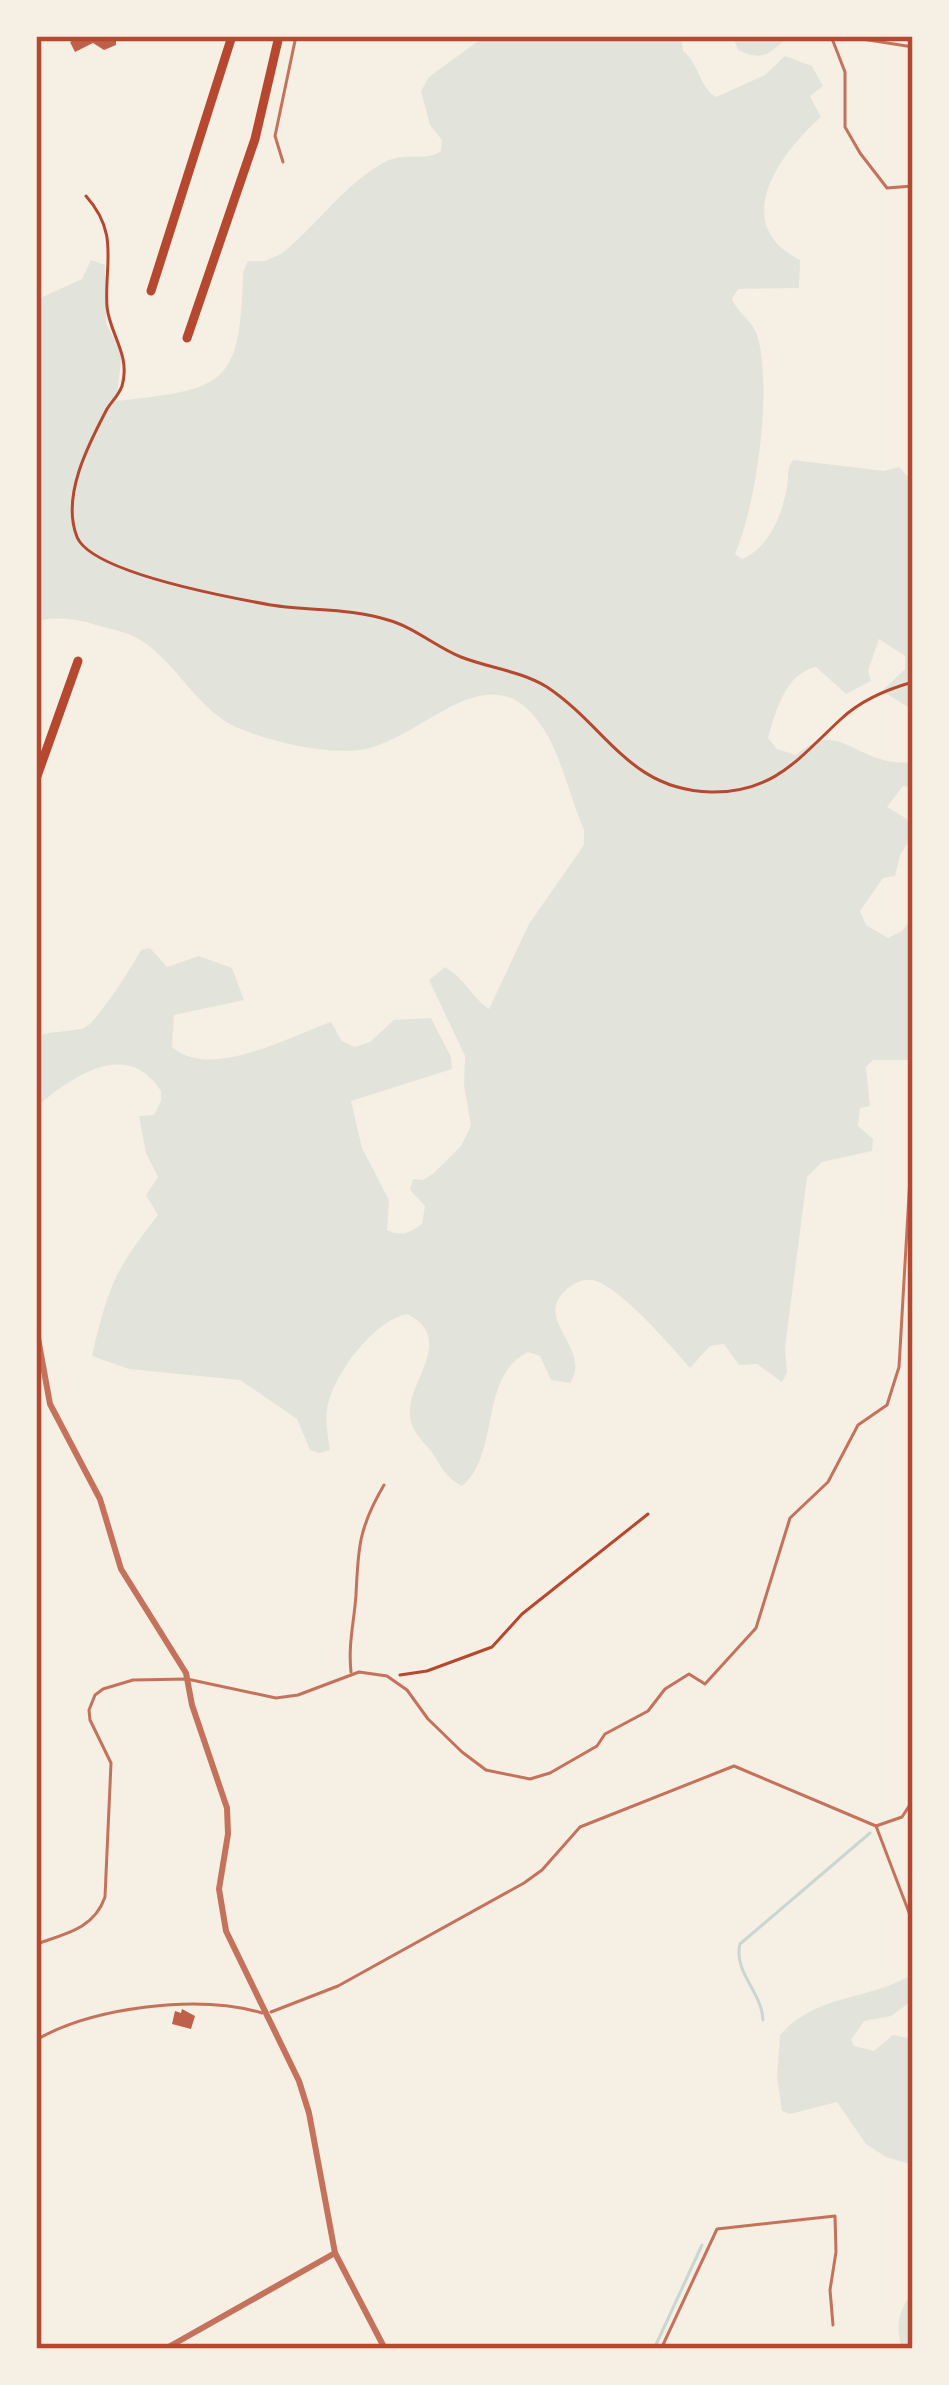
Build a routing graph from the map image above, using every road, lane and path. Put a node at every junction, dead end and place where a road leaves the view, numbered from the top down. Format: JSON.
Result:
{"nodes":[{"id":1,"x":232,"y":36,"type":"edge"},
{"id":2,"x":279,"y":36,"type":"edge"},
{"id":3,"x":296,"y":36,"type":"edge"},
{"id":4,"x":831,"y":36,"type":"edge"},
{"id":5,"x":843,"y":36,"type":"edge"},
{"id":6,"x":913,"y":47,"type":"edge"},
{"id":7,"x":283,"y":163,"type":"dead end"},
{"id":8,"x":913,"y":186,"type":"edge"},
{"id":9,"x":86,"y":196,"type":"dead end"},
{"id":10,"x":151,"y":292,"type":"dead end"},
{"id":11,"x":188,"y":338,"type":"dead end"},
{"id":12,"x":78,"y":661,"type":"dead end"},
{"id":13,"x":913,"y":682,"type":"edge"},
{"id":14,"x":36,"y":779,"type":"edge"},
{"id":15,"x":913,"y":1126,"type":"edge"},
{"id":16,"x":36,"y":1327,"type":"edge"},
{"id":17,"x":384,"y":1485,"type":"dead end"},
{"id":18,"x":648,"y":1514,"type":"dead end"},
{"id":19,"x":351,"y":1674,"type":"junction"},
{"id":20,"x":387,"y":1676,"type":"junction"},
{"id":21,"x":187,"y":1678,"type":"junction"},
{"id":22,"x":913,"y":1800,"type":"edge"},
{"id":23,"x":877,"y":1826,"type":"junction"},
{"id":24,"x":913,"y":1923,"type":"edge"},
{"id":25,"x":36,"y":1944,"type":"edge"},
{"id":26,"x":265,"y":2014,"type":"junction"},
{"id":27,"x":36,"y":2040,"type":"edge"},
{"id":28,"x":335,"y":2253,"type":"junction"},
{"id":29,"x":833,"y":2325,"type":"dead end"},
{"id":30,"x":165,"y":2349,"type":"edge"},
{"id":31,"x":385,"y":2349,"type":"edge"},
{"id":32,"x":661,"y":2349,"type":"edge"}],
"edges":[{"from":1,"to":10,"type":"highway"},
{"from":2,"to":11,"type":"highway"},
{"from":3,"to":7,"type":"lane"},
{"from":4,"to":8,"type":"lane"},
{"from":5,"to":6,"type":"lane"},
{"from":9,"to":13,"type":"path"},
{"from":12,"to":14,"type":"highway"},
{"from":15,"to":20,"type":"lane"},
{"from":16,"to":21,"type":"street"},
{"from":17,"to":19,"type":"lane"},
{"from":18,"to":20,"type":"path"},
{"from":19,"to":20,"type":"lane"},
{"from":19,"to":21,"type":"lane"},
{"from":21,"to":25,"type":"lane"},
{"from":21,"to":26,"type":"street"},
{"from":22,"to":23,"type":"lane"},
{"from":23,"to":24,"type":"lane"},
{"from":23,"to":26,"type":"lane"},
{"from":26,"to":27,"type":"lane"},
{"from":26,"to":28,"type":"street"},
{"from":28,"to":30,"type":"street"},
{"from":28,"to":31,"type":"street"},
{"from":29,"to":32,"type":"lane"}]}
